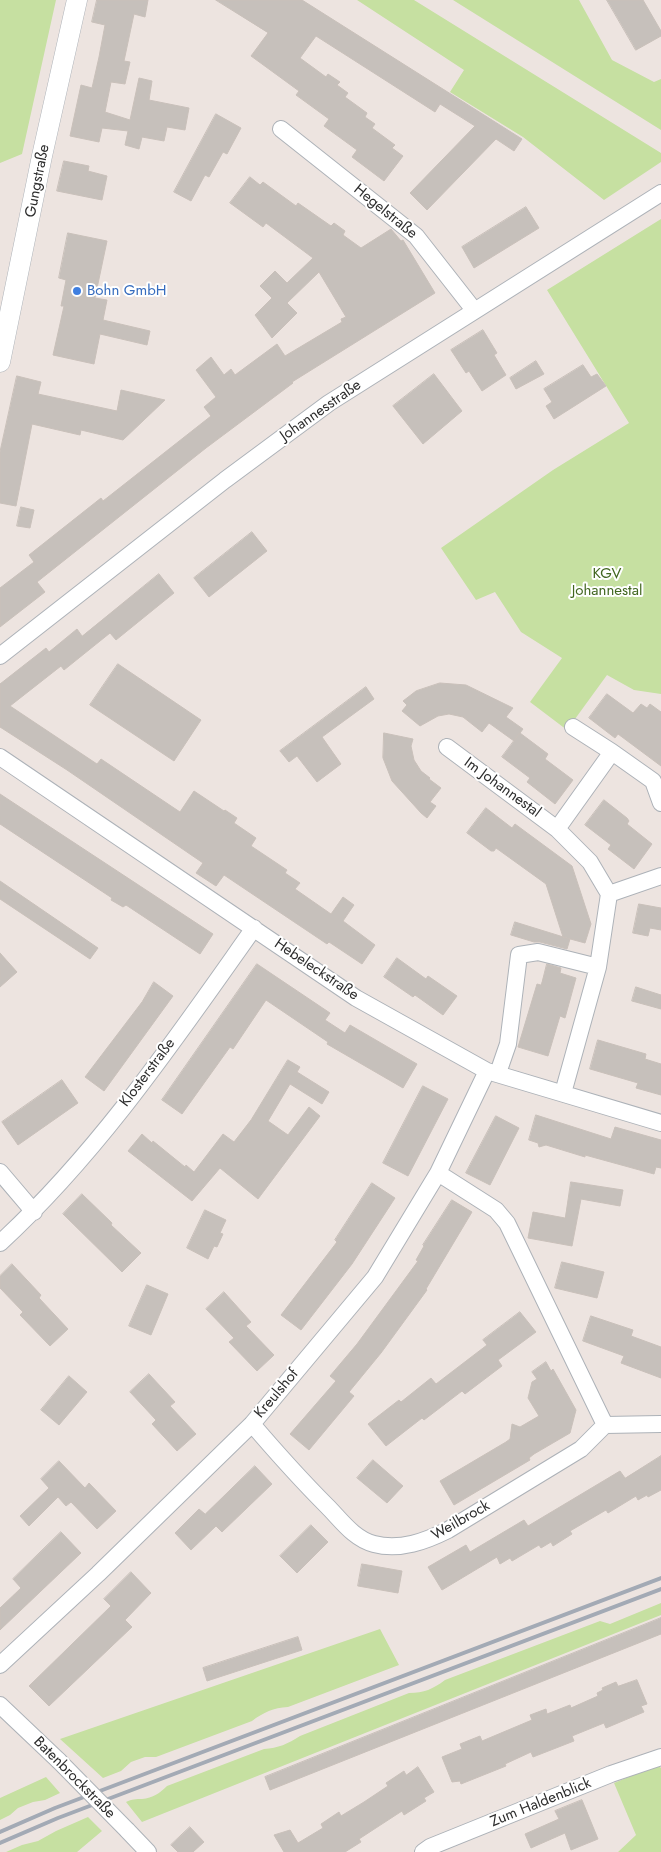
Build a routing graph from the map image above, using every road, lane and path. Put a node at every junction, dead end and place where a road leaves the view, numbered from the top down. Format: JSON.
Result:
{"nodes":[{"id":1,"x":77,"y":0,"type":"edge"},
{"id":2,"x":281,"y":129,"type":"dead end"},
{"id":3,"x":661,"y":193,"type":"edge"},
{"id":4,"x":474,"y":310,"type":"junction"},
{"id":5,"x":0,"y":362,"type":"edge"},
{"id":6,"x":0,"y":656,"type":"edge"},
{"id":7,"x":573,"y":727,"type":"dead end"},
{"id":8,"x":447,"y":748,"type":"dead end"},
{"id":9,"x":612,"y":752,"type":"junction"},
{"id":10,"x":0,"y":757,"type":"edge"},
{"id":11,"x":661,"y":803,"type":"edge"},
{"id":12,"x":557,"y":829,"type":"junction"},
{"id":13,"x":661,"y":876,"type":"edge"},
{"id":14,"x":609,"y":894,"type":"junction"},
{"id":15,"x":254,"y":928,"type":"junction"},
{"id":16,"x":598,"y":967,"type":"junction"},
{"id":17,"x":493,"y":1072,"type":"junction"},
{"id":18,"x":564,"y":1093,"type":"junction"},
{"id":19,"x":661,"y":1123,"type":"edge"},
{"id":20,"x":0,"y":1172,"type":"edge"},
{"id":21,"x":438,"y":1173,"type":"junction"},
{"id":22,"x":34,"y":1212,"type":"junction"},
{"id":23,"x":0,"y":1243,"type":"edge"},
{"id":24,"x":252,"y":1424,"type":"junction"},
{"id":25,"x":661,"y":1424,"type":"edge"},
{"id":26,"x":606,"y":1425,"type":"junction"},
{"id":27,"x":0,"y":1665,"type":"edge"},
{"id":28,"x":0,"y":1705,"type":"edge"},
{"id":29,"x":661,"y":1757,"type":"edge"},
{"id":30,"x":148,"y":1852,"type":"edge"},
{"id":31,"x":423,"y":1852,"type":"edge"}],
"edges":[{"from":1,"to":5,"type":"street","name":"Gungstraße"},
{"from":2,"to":4,"type":"street","name":"Hegelstraße"},
{"from":3,"to":4,"type":"street","name":"Johannesstraße"},
{"from":4,"to":6,"type":"street","name":"Johannesstraße"},
{"from":7,"to":9,"type":"street"},
{"from":8,"to":12,"type":"street","name":"Im Johannestal"},
{"from":9,"to":11,"type":"street"},
{"from":9,"to":12,"type":"street"},
{"from":10,"to":15,"type":"street","name":"Hebeleckstraße"},
{"from":12,"to":14,"type":"street","name":"Im Johannestal"},
{"from":13,"to":14,"type":"street"},
{"from":14,"to":16,"type":"street"},
{"from":15,"to":17,"type":"street","name":"Hebeleckstraße"},
{"from":15,"to":22,"type":"street","name":"Klosterstraße"},
{"from":16,"to":17,"type":"street"},
{"from":16,"to":18,"type":"street"},
{"from":17,"to":18,"type":"street","name":"Hebeleckstraße"},
{"from":17,"to":21,"type":"street","name":"Kreulshof"},
{"from":18,"to":19,"type":"street","name":"Hebeleckstraße"},
{"from":20,"to":22,"type":"street"},
{"from":21,"to":24,"type":"street","name":"Kreulshof"},
{"from":21,"to":26,"type":"street"},
{"from":22,"to":23,"type":"street","name":"Klosterstraße"},
{"from":24,"to":26,"type":"street","name":"Weilbrock"},
{"from":24,"to":27,"type":"street","name":"Kreulshof"},
{"from":25,"to":26,"type":"street"},
{"from":28,"to":30,"type":"street","name":"Batenbrockstraße","bridge":true},
{"from":29,"to":31,"type":"street","name":"Zum Haldenblick"}]}
